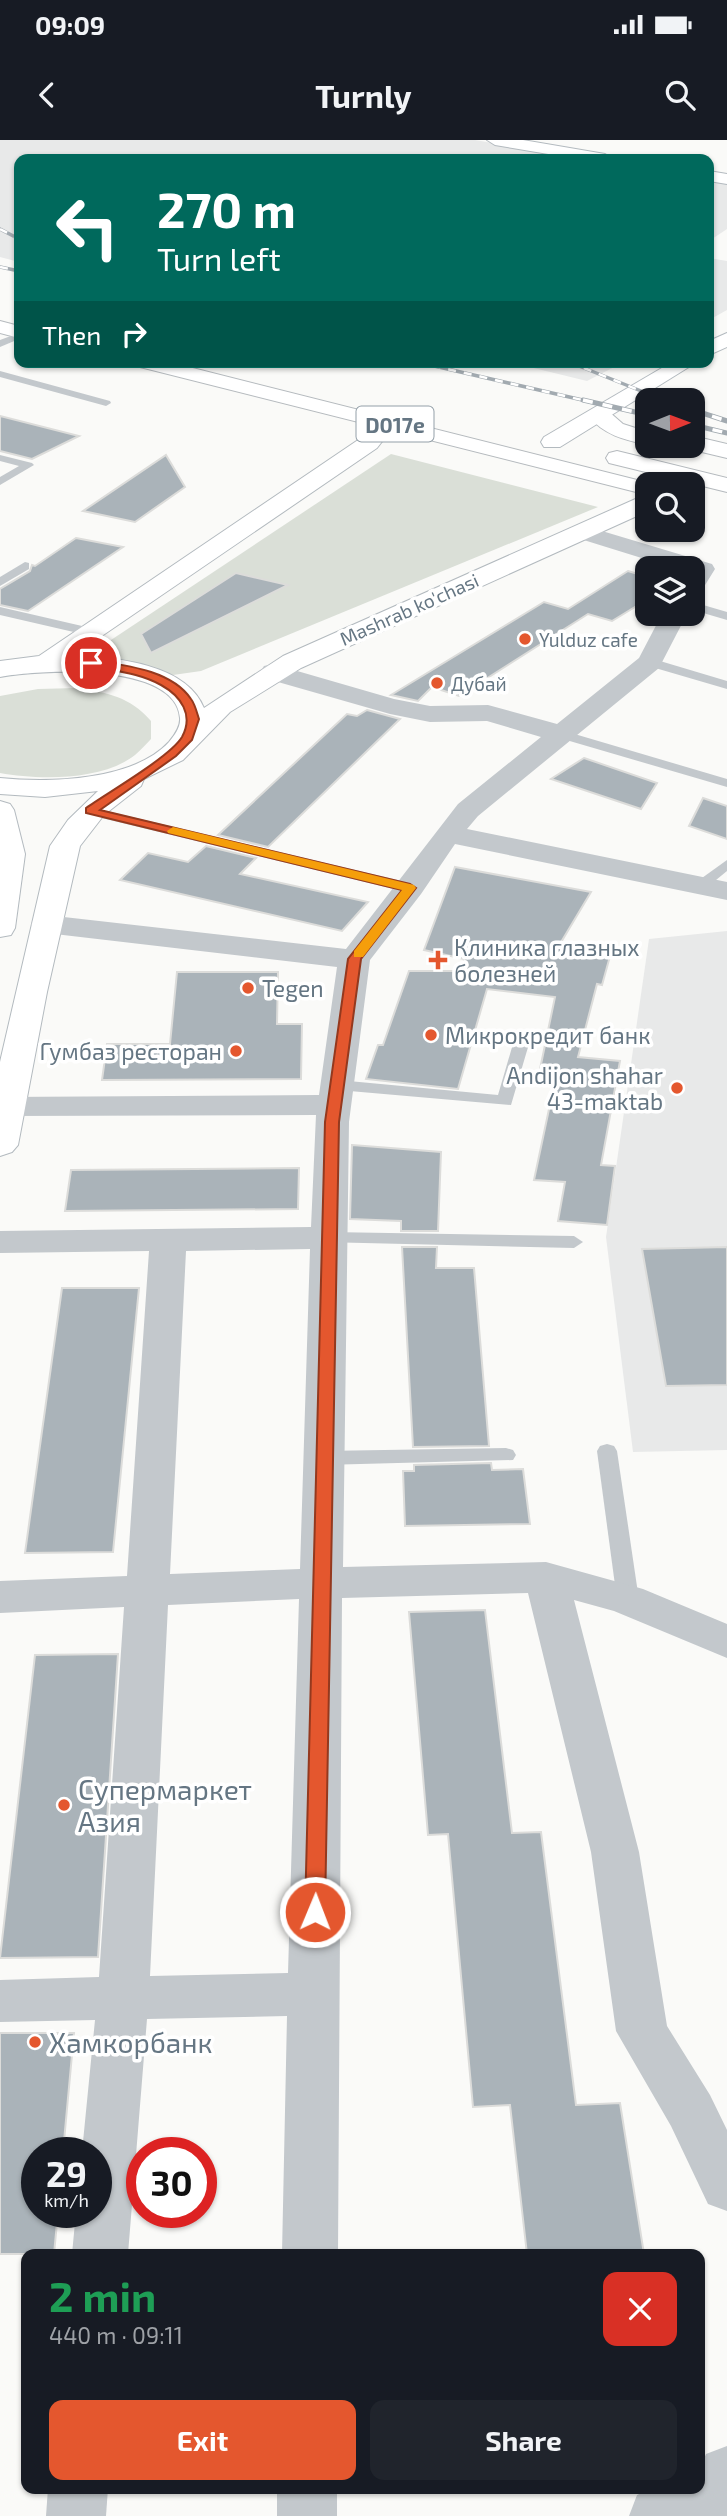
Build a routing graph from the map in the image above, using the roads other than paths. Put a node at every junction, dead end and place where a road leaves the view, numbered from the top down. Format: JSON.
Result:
{"nodes":[{"id":1,"x":508,"y":141,"type":"edge"},
{"id":2,"x":555,"y":154,"type":"edge"},
{"id":3,"x":167,"y":368,"type":"edge"},
{"id":4,"x":248,"y":368,"type":"edge"},
{"id":5,"x":676,"y":368,"type":"edge"},
{"id":6,"x":0,"y":374,"type":"edge"},
{"id":7,"x":106,"y":404,"type":"dead end"},
{"id":8,"x":599,"y":415,"type":"junction"},
{"id":9,"x":378,"y":420,"type":"junction"},
{"id":10,"x":635,"y":427,"type":"edge"},
{"id":11,"x":498,"y":429,"type":"dead end"},
{"id":12,"x":525,"y":436,"type":"dead end"},
{"id":13,"x":635,"y":436,"type":"edge"},
{"id":14,"x":552,"y":442,"type":"junction"},
{"id":15,"x":705,"y":446,"type":"edge"},
{"id":16,"x":577,"y":448,"type":"dead end"},
{"id":17,"x":727,"y":451,"type":"edge"},
{"id":18,"x":705,"y":453,"type":"edge"},
{"id":19,"x":602,"y":455,"type":"dead end"},
{"id":20,"x":0,"y":458,"type":"edge"},
{"id":21,"x":727,"y":458,"type":"edge"},
{"id":22,"x":0,"y":482,"type":"edge"},
{"id":23,"x":635,"y":485,"type":"edge"},
{"id":24,"x":727,"y":485,"type":"edge"},
{"id":25,"x":705,"y":502,"type":"edge"},
{"id":26,"x":727,"y":507,"type":"edge"},
{"id":27,"x":635,"y":508,"type":"edge"},
{"id":28,"x":582,"y":532,"type":"junction"},
{"id":29,"x":660,"y":556,"type":"edge"},
{"id":30,"x":25,"y":566,"type":"dead end"},
{"id":31,"x":0,"y":582,"type":"edge"},
{"id":32,"x":705,"y":610,"type":"edge"},
{"id":33,"x":0,"y":611,"type":"edge"},
{"id":34,"x":727,"y":616,"type":"edge"},
{"id":35,"x":669,"y":626,"type":"edge"},
{"id":36,"x":91,"y":632,"type":"junction"},
{"id":37,"x":47,"y":662,"type":"junction"},
{"id":38,"x":650,"y":662,"type":"junction"},
{"id":39,"x":0,"y":669,"type":"edge"},
{"id":40,"x":274,"y":672,"type":"junction"},
{"id":41,"x":727,"y":685,"type":"edge"},
{"id":42,"x":561,"y":734,"type":"junction"},
{"id":43,"x":187,"y":740,"type":"junction"},
{"id":44,"x":150,"y":767,"type":"junction"},
{"id":45,"x":727,"y":783,"type":"edge"},
{"id":46,"x":0,"y":786,"type":"edge"},
{"id":47,"x":0,"y":810,"type":"edge"},
{"id":48,"x":90,"y":811,"type":"junction"},
{"id":49,"x":447,"y":834,"type":"junction"},
{"id":50,"x":727,"y":864,"type":"edge"},
{"id":51,"x":410,"y":888,"type":"junction"},
{"id":52,"x":714,"y":888,"type":"edge"},
{"id":53,"x":46,"y":924,"type":"junction"},
{"id":54,"x":0,"y":928,"type":"edge"},
{"id":55,"x":355,"y":959,"type":"junction"},
{"id":56,"x":523,"y":1037,"type":"dead end"},
{"id":57,"x":336,"y":1095,"type":"junction"},
{"id":58,"x":7,"y":1106,"type":"junction"},
{"id":59,"x":0,"y":1145,"type":"edge"},
{"id":60,"x":329,"y":1238,"type":"junction"},
{"id":61,"x":168,"y":1240,"type":"junction"},
{"id":62,"x":0,"y":1242,"type":"edge"},
{"id":63,"x":574,"y":1242,"type":"dead end"},
{"id":64,"x":607,"y":1451,"type":"dead end"},
{"id":65,"x":506,"y":1455,"type":"dead end"},
{"id":66,"x":323,"y":1458,"type":"junction"},
{"id":67,"x":546,"y":1577,"type":"junction"},
{"id":68,"x":321,"y":1583,"type":"junction"},
{"id":69,"x":149,"y":1591,"type":"junction"},
{"id":70,"x":0,"y":1597,"type":"edge"},
{"id":71,"x":628,"y":1600,"type":"junction"},
{"id":72,"x":727,"y":1642,"type":"edge"},
{"id":73,"x":313,"y":1994,"type":"junction"},
{"id":74,"x":123,"y":2000,"type":"junction"},
{"id":75,"x":0,"y":2001,"type":"edge"},
{"id":76,"x":727,"y":2187,"type":"edge"},
{"id":77,"x":100,"y":2249,"type":"edge"},
{"id":78,"x":310,"y":2249,"type":"edge"},
{"id":79,"x":78,"y":2494,"type":"edge"},
{"id":80,"x":307,"y":2494,"type":"edge"},
{"id":81,"x":721,"y":2497,"type":"edge"},
{"id":82,"x":76,"y":2516,"type":"edge"},
{"id":83,"x":307,"y":2516,"type":"edge"},
{"id":84,"x":659,"y":2516,"type":"edge"}],
"edges":[{"from":1,"to":2,"type":"main road"},
{"from":3,"to":9,"type":"main road","number":"D017e"},
{"from":4,"to":11,"type":"main road","number":"D017e"},
{"from":5,"to":8,"type":"main road"},
{"from":6,"to":7,"type":"lane"},
{"from":8,"to":10,"type":"main road"},
{"from":8,"to":13,"type":"main road"},
{"from":8,"to":14,"type":"main road"},
{"from":9,"to":23,"type":"main road","number":"D017e"},
{"from":9,"to":36,"type":"main road"},
{"from":12,"to":14,"type":"main road"},
{"from":14,"to":16,"type":"main road"},
{"from":15,"to":17,"type":"main road"},
{"from":18,"to":21,"type":"main road"},
{"from":19,"to":24,"type":"main road"},
{"from":20,"to":22,"type":"lane"},
{"from":25,"to":26,"type":"main road"},
{"from":27,"to":28,"type":"main road","name":"Mashrab ko'chasi"},
{"from":28,"to":29,"type":"street"},
{"from":28,"to":40,"type":"main road","name":"Mashrab ko'chasi"},
{"from":30,"to":31,"type":"lane"},
{"from":32,"to":34,"type":"lane"},
{"from":33,"to":36,"type":"lane"},
{"from":35,"to":38,"type":"street"},
{"from":36,"to":37,"type":"main road"},
{"from":37,"to":39,"type":"main road"},
{"from":37,"to":43,"type":"main road"},
{"from":38,"to":41,"type":"lane"},
{"from":38,"to":42,"type":"street"},
{"from":40,"to":42,"type":"street"},
{"from":40,"to":43,"type":"main road","name":"Mashrab ko'chasi"},
{"from":42,"to":45,"type":"lane"},
{"from":42,"to":49,"type":"street"},
{"from":43,"to":44,"type":"main road","name":"Mashrab ko'chasi"},
{"from":44,"to":46,"type":"main road","name":"Mashrab ko'chasi"},
{"from":44,"to":48,"type":"main road","name":"Mashrab ko'chasi"},
{"from":47,"to":54,"type":"main road"},
{"from":48,"to":51,"type":"lane"},
{"from":48,"to":53,"type":"main road","name":"Mashrab ko'chasi"},
{"from":49,"to":51,"type":"street"},
{"from":49,"to":52,"type":"street"},
{"from":50,"to":52,"type":"lane"},
{"from":51,"to":55,"type":"street"},
{"from":53,"to":55,"type":"street"},
{"from":53,"to":58,"type":"main road","name":"Mashrab ko'chasi"},
{"from":55,"to":57,"type":"street"},
{"from":56,"to":57,"type":"lane"},
{"from":57,"to":58,"type":"street"},
{"from":57,"to":60,"type":"street"},
{"from":58,"to":59,"type":"main road","name":"Mashrab ko'chasi"},
{"from":60,"to":61,"type":"street"},
{"from":60,"to":63,"type":"lane"},
{"from":60,"to":66,"type":"street"},
{"from":61,"to":62,"type":"street"},
{"from":61,"to":69,"type":"street"},
{"from":64,"to":71,"type":"lane"},
{"from":65,"to":66,"type":"lane"},
{"from":66,"to":68,"type":"street"},
{"from":67,"to":68,"type":"street"},
{"from":67,"to":71,"type":"street"},
{"from":67,"to":76,"type":"street"},
{"from":68,"to":69,"type":"street"},
{"from":68,"to":73,"type":"street"},
{"from":69,"to":70,"type":"street"},
{"from":69,"to":74,"type":"street"},
{"from":71,"to":72,"type":"street"},
{"from":73,"to":74,"type":"street"},
{"from":73,"to":78,"type":"street"},
{"from":74,"to":75,"type":"street"},
{"from":74,"to":77,"type":"street"},
{"from":79,"to":82,"type":"street"},
{"from":80,"to":83,"type":"street"},
{"from":81,"to":84,"type":"street"}]}
